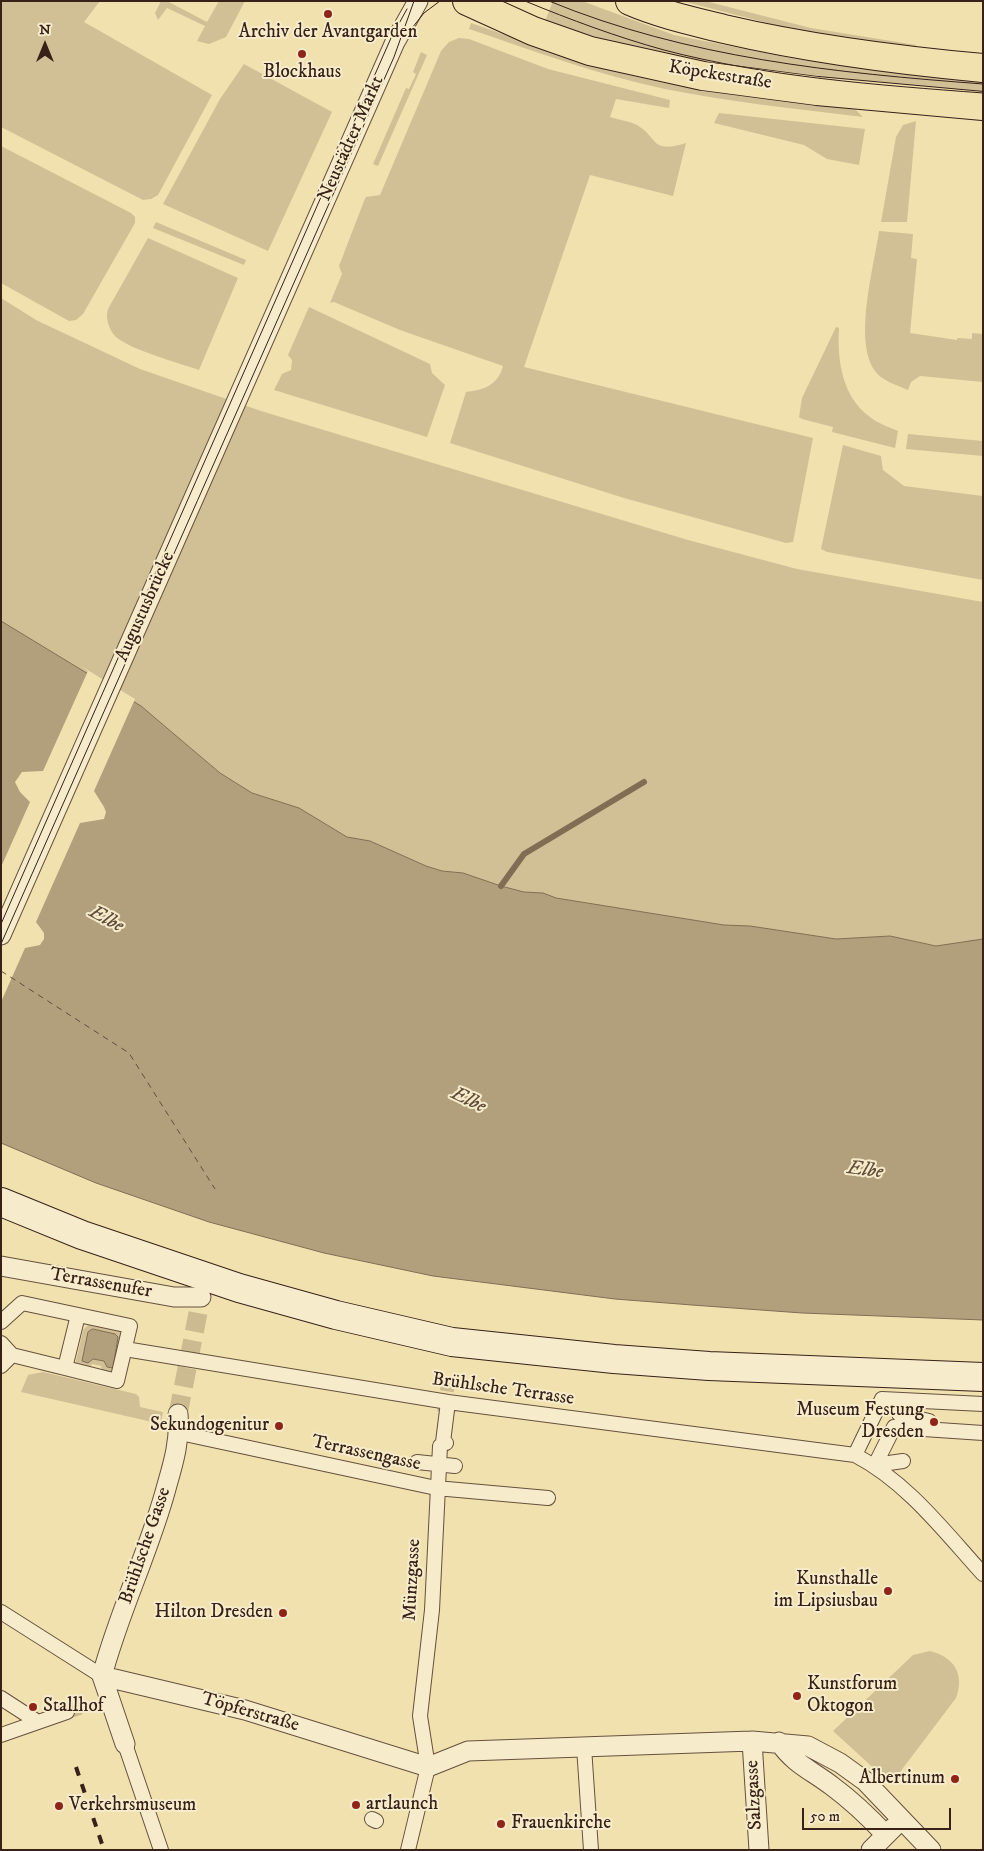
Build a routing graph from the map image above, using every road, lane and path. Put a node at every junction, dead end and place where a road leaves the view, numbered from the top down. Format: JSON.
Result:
{"nodes":[{"id":1,"x":418,"y":1,"type":"edge"},
{"id":2,"x":467,"y":1,"type":"edge"},
{"id":3,"x":630,"y":1,"type":"edge"},
{"id":4,"x":983,"y":68,"type":"edge"},
{"id":5,"x":983,"y":106,"type":"edge"},
{"id":6,"x":290,"y":278,"type":"joint"},
{"id":7,"x":1,"y":935,"type":"edge"},
{"id":8,"x":1,"y":1202,"type":"edge"},
{"id":9,"x":1,"y":1266,"type":"edge"},
{"id":10,"x":201,"y":1295,"type":"junction"},
{"id":11,"x":78,"y":1315,"type":"junction"},
{"id":12,"x":1,"y":1322,"type":"edge"},
{"id":13,"x":1,"y":1343,"type":"edge"},
{"id":14,"x":125,"y":1349,"type":"junction"},
{"id":15,"x":12,"y":1355,"type":"junction"},
{"id":16,"x":1,"y":1366,"type":"edge"},
{"id":17,"x":65,"y":1368,"type":"junction"},
{"id":18,"x":983,"y":1377,"type":"edge"},
{"id":19,"x":905,"y":1401,"type":"junction"},
{"id":20,"x":448,"y":1402,"type":"junction"},
{"id":21,"x":983,"y":1404,"type":"edge"},
{"id":22,"x":897,"y":1420,"type":"junction"},
{"id":23,"x":929,"y":1421,"type":"dead end"},
{"id":24,"x":179,"y":1424,"type":"joint"},
{"id":25,"x":983,"y":1433,"type":"edge"},
{"id":26,"x":855,"y":1455,"type":"junction"},
{"id":27,"x":903,"y":1461,"type":"dead end"},
{"id":28,"x":417,"y":1462,"type":"dead end"},
{"id":29,"x":438,"y":1464,"type":"junction"},
{"id":30,"x":875,"y":1465,"type":"junction"},
{"id":31,"x":455,"y":1466,"type":"dead end"},
{"id":32,"x":436,"y":1488,"type":"junction"},
{"id":33,"x":548,"y":1498,"type":"dead end"},
{"id":34,"x":983,"y":1574,"type":"edge"},
{"id":35,"x":1,"y":1612,"type":"edge"},
{"id":36,"x":102,"y":1676,"type":"junction"},
{"id":37,"x":1,"y":1698,"type":"edge"},
{"id":38,"x":67,"y":1712,"type":"tunnel mouth"},
{"id":39,"x":38,"y":1722,"type":"junction"},
{"id":40,"x":1,"y":1735,"type":"edge"},
{"id":41,"x":752,"y":1741,"type":"junction"},
{"id":42,"x":779,"y":1742,"type":"junction"},
{"id":43,"x":125,"y":1744,"type":"joint"},
{"id":44,"x":584,"y":1747,"type":"junction"},
{"id":45,"x":428,"y":1767,"type":"junction"},
{"id":46,"x":902,"y":1819,"type":"junction"},
{"id":47,"x":886,"y":1835,"type":"junction"},
{"id":48,"x":161,"y":1850,"type":"edge"},
{"id":49,"x":408,"y":1850,"type":"edge"},
{"id":50,"x":591,"y":1850,"type":"edge"},
{"id":51,"x":759,"y":1850,"type":"edge"},
{"id":52,"x":871,"y":1850,"type":"edge"},
{"id":53,"x":931,"y":1850,"type":"edge"}],
"edges":[{"from":1,"to":6,"type":"street","name":"Neustädter Markt"},
{"from":2,"to":5,"type":"main road","name":"Köpckestraße"},
{"from":3,"to":4,"type":"main road"},
{"from":6,"to":7,"type":"street","name":"Augustusbrücke"},
{"from":8,"to":10,"type":"main road"},
{"from":9,"to":10,"type":"street","name":"Terrassenufer"},
{"from":10,"to":18,"type":"main road"},
{"from":11,"to":12,"type":"street"},
{"from":11,"to":14,"type":"street"},
{"from":11,"to":17,"type":"street"},
{"from":13,"to":15,"type":"street"},
{"from":14,"to":17,"type":"street"},
{"from":14,"to":20,"type":"street","name":"Brühlsche Terrasse"},
{"from":15,"to":16,"type":"street"},
{"from":15,"to":17,"type":"street"},
{"from":19,"to":21,"type":"street"},
{"from":19,"to":22,"type":"street"},
{"from":19,"to":26,"type":"street"},
{"from":20,"to":26,"type":"street","name":"Brühlsche Terrasse"},
{"from":20,"to":29,"type":"street","name":"Münzgasse"},
{"from":22,"to":23,"type":"street"},
{"from":22,"to":25,"type":"street"},
{"from":22,"to":30,"type":"street"},
{"from":24,"to":32,"type":"street","name":"Terrassengasse"},
{"from":24,"to":36,"type":"street","name":"Brühlsche Gasse"},
{"from":26,"to":30,"type":"street","name":"Brühlsche Terrasse"},
{"from":27,"to":30,"type":"street"},
{"from":28,"to":29,"type":"street"},
{"from":29,"to":31,"type":"street"},
{"from":29,"to":32,"type":"street","name":"Münzgasse"},
{"from":30,"to":34,"type":"street","name":"Brühlsche Terrasse"},
{"from":32,"to":33,"type":"street","name":"Terrassengasse"},
{"from":32,"to":45,"type":"street","name":"Münzgasse"},
{"from":35,"to":36,"type":"street"},
{"from":36,"to":43,"type":"street"},
{"from":36,"to":45,"type":"street","name":"Töpferstraße"},
{"from":37,"to":39,"type":"street"},
{"from":38,"to":39,"type":"street"},
{"from":39,"to":40,"type":"street"},
{"from":41,"to":42,"type":"street"},
{"from":41,"to":44,"type":"street"},
{"from":41,"to":51,"type":"street","name":"Salzgasse"},
{"from":42,"to":46,"type":"street"},
{"from":42,"to":47,"type":"street"},
{"from":43,"to":48,"type":"street"},
{"from":44,"to":45,"type":"street"},
{"from":44,"to":50,"type":"street"},
{"from":45,"to":49,"type":"street"},
{"from":46,"to":47,"type":"street"},
{"from":46,"to":53,"type":"street"},
{"from":47,"to":52,"type":"street"}]}
